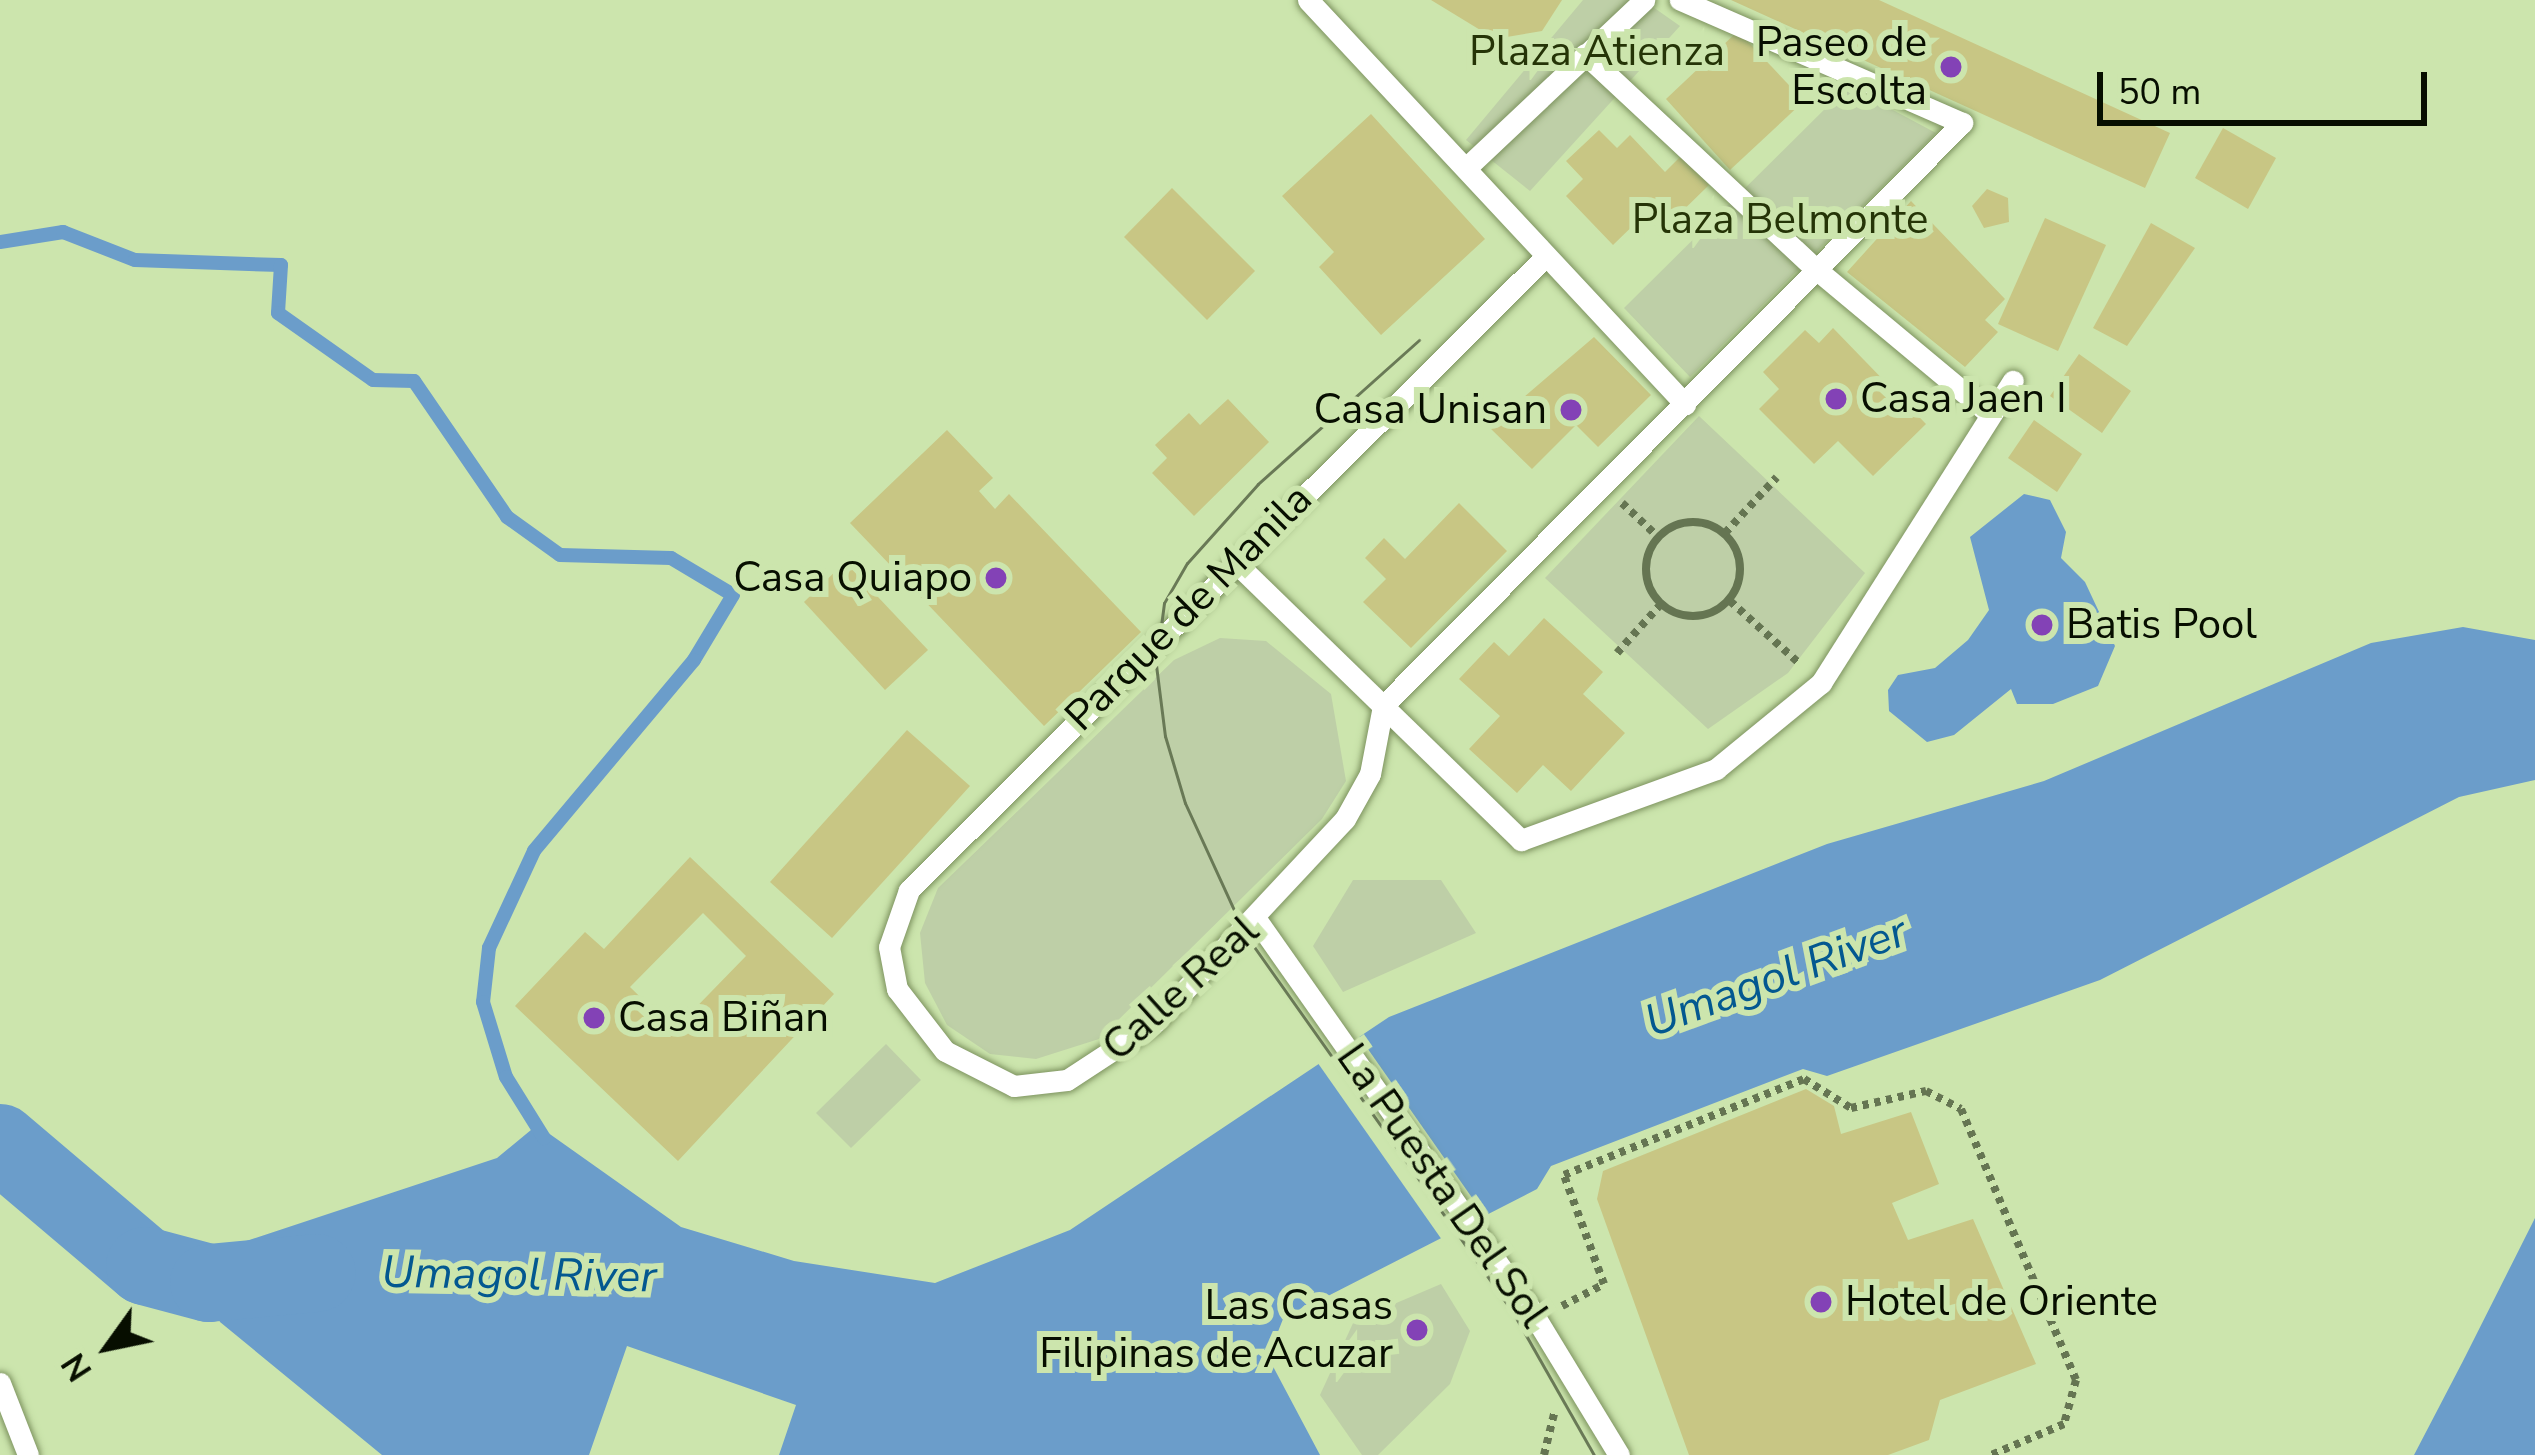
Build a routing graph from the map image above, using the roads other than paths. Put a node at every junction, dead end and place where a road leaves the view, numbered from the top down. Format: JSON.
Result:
{"nodes":[{"id":1,"x":1308,"y":0,"type":"edge"},
{"id":2,"x":1644,"y":0,"type":"edge"},
{"id":3,"x":1680,"y":0,"type":"edge"},
{"id":4,"x":1585,"y":55,"type":"junction"},
{"id":5,"x":1466,"y":168,"type":"junction"},
{"id":6,"x":1546,"y":256,"type":"junction"},
{"id":7,"x":1817,"y":270,"type":"junction"},
{"id":8,"x":2014,"y":381,"type":"dead end"},
{"id":9,"x":1685,"y":404,"type":"junction"},
{"id":10,"x":1991,"y":415,"type":"junction"},
{"id":11,"x":1234,"y":562,"type":"junction"},
{"id":12,"x":1383,"y":706,"type":"junction"},
{"id":13,"x":1258,"y":922,"type":"junction"},
{"id":14,"x":897,"y":989,"type":"joint"},
{"id":15,"x":0,"y":1383,"type":"edge"},
{"id":16,"x":28,"y":1455,"type":"edge"},
{"id":17,"x":1619,"y":1455,"type":"edge"}],
"edges":[{"from":1,"to":5,"type":"lane"},
{"from":2,"to":4,"type":"lane"},
{"from":3,"to":7,"type":"lane"},
{"from":4,"to":5,"type":"lane"},
{"from":4,"to":7,"type":"lane"},
{"from":5,"to":6,"type":"lane"},
{"from":6,"to":9,"type":"lane"},
{"from":6,"to":11,"type":"lane","name":"Parque de Manila"},
{"from":7,"to":9,"type":"lane"},
{"from":7,"to":10,"type":"lane"},
{"from":8,"to":10,"type":"lane"},
{"from":9,"to":12,"type":"lane"},
{"from":10,"to":12,"type":"lane"},
{"from":11,"to":12,"type":"lane"},
{"from":11,"to":14,"type":"lane","name":"Parque de Manila"},
{"from":12,"to":13,"type":"lane","name":"Calle Real"},
{"from":13,"to":14,"type":"lane","name":"Calle Real"},
{"from":13,"to":17,"type":"lane","name":"La Puesta Del Sol"},
{"from":15,"to":16,"type":"lane"}]}
